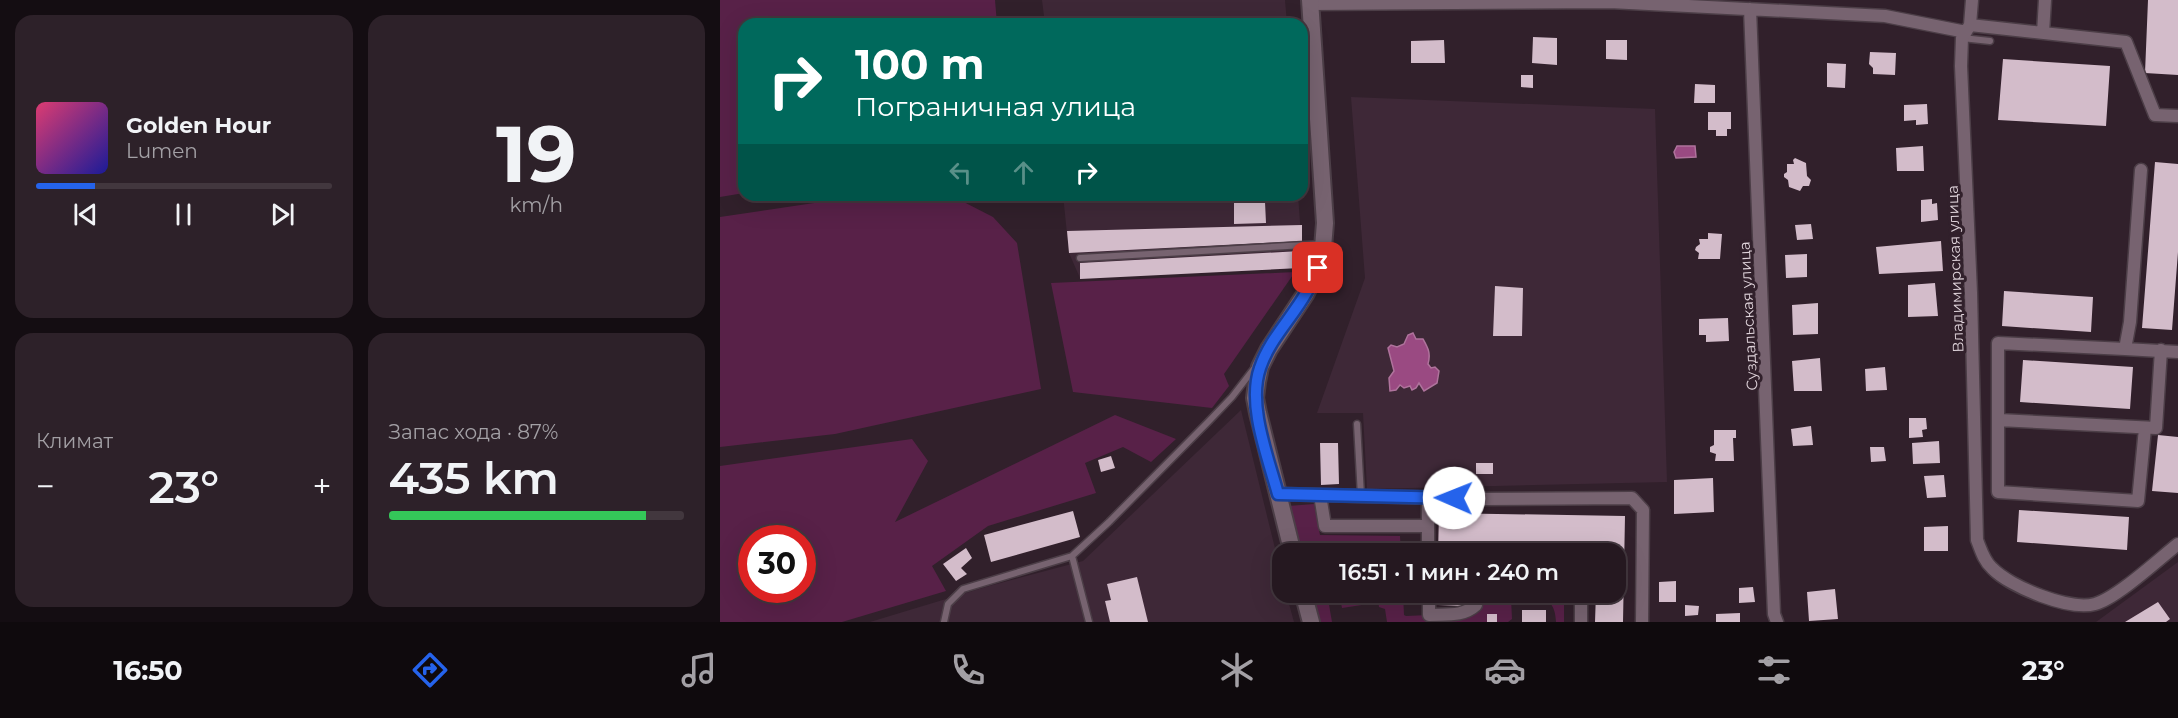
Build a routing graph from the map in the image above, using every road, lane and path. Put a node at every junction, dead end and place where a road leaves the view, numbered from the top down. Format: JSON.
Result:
{"nodes":[{"id":1,"x":1972,"y":0,"type":"edge"},
{"id":2,"x":2045,"y":0,"type":"edge"},
{"id":3,"x":1310,"y":2,"type":"edge"},
{"id":4,"x":1750,"y":9,"type":"junction"},
{"id":5,"x":1966,"y":32,"type":"junction"},
{"id":6,"x":2043,"y":33,"type":"junction"},
{"id":7,"x":1990,"y":41,"type":"dead end"},
{"id":8,"x":2178,"y":116,"type":"edge"},
{"id":9,"x":2141,"y":170,"type":"dead end"},
{"id":10,"x":1324,"y":244,"type":"junction"},
{"id":11,"x":1080,"y":258,"type":"dead end"},
{"id":12,"x":1269,"y":349,"type":"junction"},
{"id":13,"x":2125,"y":349,"type":"junction"},
{"id":14,"x":2161,"y":350,"type":"junction"},
{"id":15,"x":2178,"y":352,"type":"edge"},
{"id":16,"x":1999,"y":420,"type":"junction"},
{"id":17,"x":1357,"y":424,"type":"dead end"},
{"id":18,"x":2145,"y":428,"type":"junction"},
{"id":19,"x":1278,"y":494,"type":"junction"},
{"id":20,"x":1320,"y":495,"type":"junction"},
{"id":21,"x":1361,"y":495,"type":"junction"},
{"id":22,"x":1428,"y":498,"type":"junction"},
{"id":23,"x":1428,"y":526,"type":"junction"},
{"id":24,"x":1290,"y":543,"type":"edge"},
{"id":25,"x":1428,"y":543,"type":"edge"},
{"id":26,"x":2178,"y":544,"type":"edge"},
{"id":27,"x":1072,"y":556,"type":"junction"},
{"id":28,"x":1306,"y":603,"type":"edge"},
{"id":29,"x":1429,"y":603,"type":"edge"},
{"id":30,"x":1476,"y":603,"type":"edge"},
{"id":31,"x":1581,"y":603,"type":"edge"},
{"id":32,"x":944,"y":622,"type":"edge"},
{"id":33,"x":1089,"y":622,"type":"edge"},
{"id":34,"x":1311,"y":622,"type":"edge"},
{"id":35,"x":1581,"y":622,"type":"edge"},
{"id":36,"x":1642,"y":622,"type":"edge"},
{"id":37,"x":1777,"y":622,"type":"edge"}],
"edges":[{"from":1,"to":5,"type":"street","name":"Владимирская улица"},
{"from":2,"to":6,"type":"street"},
{"from":3,"to":4,"type":"street"},
{"from":3,"to":10,"type":"street"},
{"from":4,"to":5,"type":"street"},
{"from":4,"to":37,"type":"street","name":"Суздальская улица"},
{"from":5,"to":6,"type":"street"},
{"from":5,"to":7,"type":"lane"},
{"from":5,"to":26,"type":"street","name":"Владимирская улица"},
{"from":6,"to":8,"type":"street"},
{"from":9,"to":13,"type":"street"},
{"from":10,"to":11,"type":"lane"},
{"from":10,"to":12,"type":"street"},
{"from":12,"to":19,"type":"street"},
{"from":12,"to":27,"type":"lane"},
{"from":13,"to":14,"type":"street"},
{"from":13,"to":16,"type":"street"},
{"from":14,"to":15,"type":"street"},
{"from":14,"to":18,"type":"street"},
{"from":16,"to":18,"type":"street"},
{"from":16,"to":18,"type":"street"},
{"from":17,"to":21,"type":"lane"},
{"from":19,"to":20,"type":"street"},
{"from":19,"to":24,"type":"street"},
{"from":20,"to":21,"type":"street"},
{"from":20,"to":23,"type":"street"},
{"from":21,"to":22,"type":"street"},
{"from":22,"to":23,"type":"street"},
{"from":22,"to":36,"type":"street"},
{"from":23,"to":25,"type":"street"},
{"from":27,"to":32,"type":"lane"},
{"from":27,"to":33,"type":"lane"},
{"from":28,"to":34,"type":"street"},
{"from":29,"to":30,"type":"street"},
{"from":31,"to":35,"type":"street"}]}
